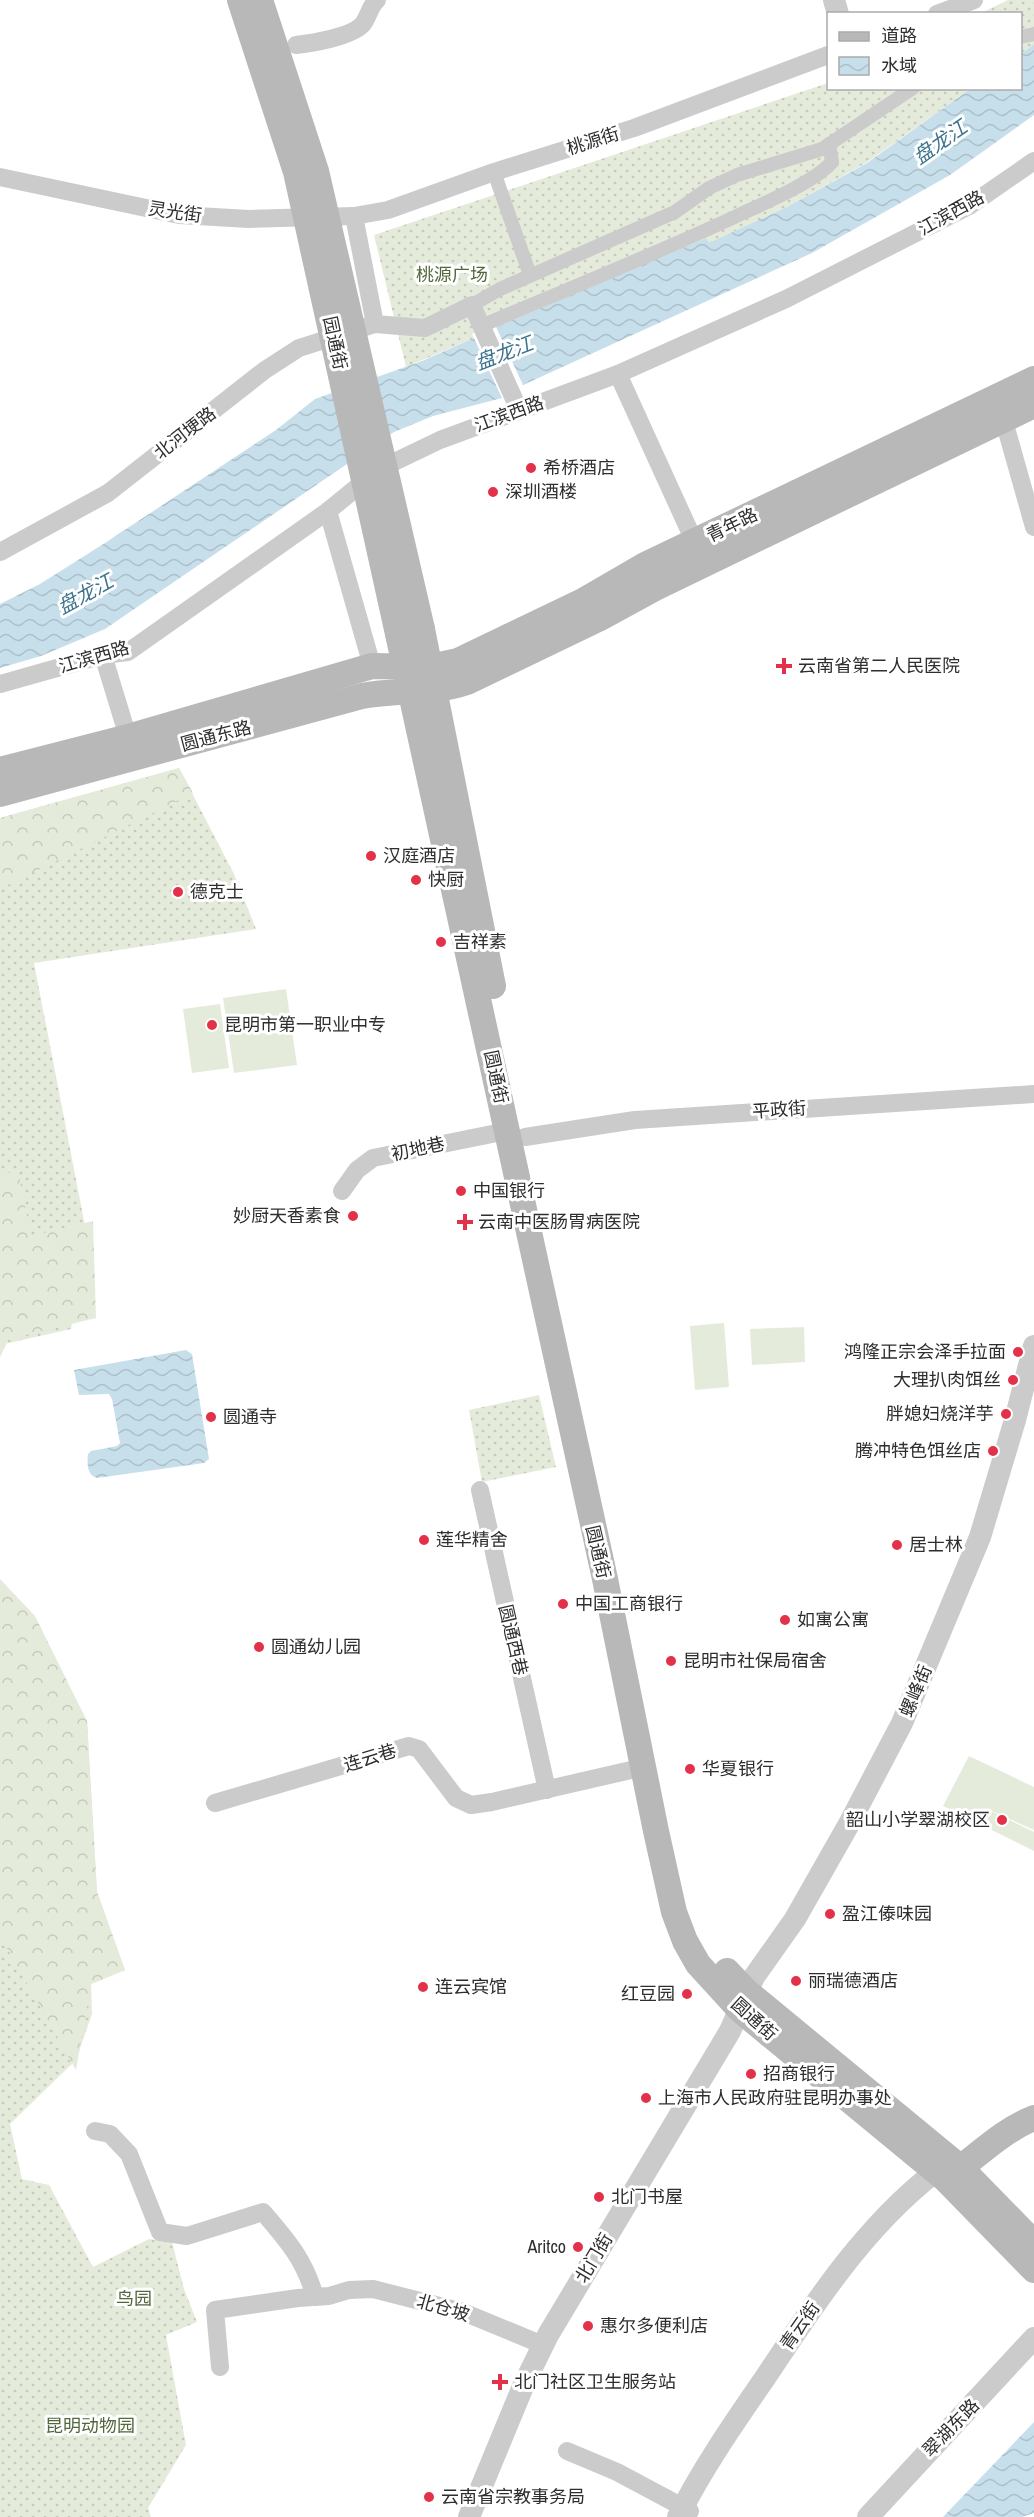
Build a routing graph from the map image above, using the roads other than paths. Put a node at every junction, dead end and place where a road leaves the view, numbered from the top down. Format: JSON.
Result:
{"nodes":[{"id":1,"x":240,"y":0,"type":"edge"},
{"id":2,"x":260,"y":0,"type":"edge"},
{"id":3,"x":377,"y":0,"type":"edge"},
{"id":4,"x":974,"y":0,"type":"edge"},
{"id":5,"x":942,"y":12,"type":"edge"},
{"id":6,"x":296,"y":45,"type":"dead end"},
{"id":7,"x":827,"y":55,"type":"edge"},
{"id":8,"x":910,"y":90,"type":"edge"},
{"id":9,"x":829,"y":144,"type":"junction"},
{"id":10,"x":1034,"y":161,"type":"edge"},
{"id":11,"x":494,"y":172,"type":"junction"},
{"id":12,"x":0,"y":177,"type":"edge"},
{"id":13,"x":354,"y":216,"type":"junction"},
{"id":14,"x":530,"y":275,"type":"junction"},
{"id":15,"x":472,"y":305,"type":"junction"},
{"id":16,"x":375,"y":324,"type":"junction"},
{"id":17,"x":482,"y":328,"type":"junction"},
{"id":18,"x":618,"y":374,"type":"junction"},
{"id":19,"x":1034,"y":379,"type":"edge"},
{"id":20,"x":516,"y":403,"type":"junction"},
{"id":21,"x":1034,"y":405,"type":"edge"},
{"id":22,"x":1004,"y":421,"type":"junction"},
{"id":23,"x":328,"y":511,"type":"junction"},
{"id":24,"x":1034,"y":527,"type":"edge"},
{"id":25,"x":695,"y":543,"type":"junction"},
{"id":26,"x":0,"y":552,"type":"edge"},
{"id":27,"x":410,"y":632,"type":"junction"},
{"id":28,"x":104,"y":655,"type":"junction"},
{"id":29,"x":372,"y":666,"type":"junction"},
{"id":30,"x":420,"y":679,"type":"junction"},
{"id":31,"x":0,"y":684,"type":"edge"},
{"id":32,"x":128,"y":737,"type":"junction"},
{"id":33,"x":0,"y":770,"type":"edge"},
{"id":34,"x":0,"y":794,"type":"edge"},
{"id":35,"x":1034,"y":1094,"type":"edge"},
{"id":36,"x":516,"y":1134,"type":"junction"},
{"id":37,"x":342,"y":1191,"type":"dead end"},
{"id":38,"x":1034,"y":1346,"type":"edge"},
{"id":39,"x":480,"y":1490,"type":"dead end"},
{"id":40,"x":651,"y":1766,"type":"junction"},
{"id":41,"x":547,"y":1790,"type":"junction"},
{"id":42,"x":215,"y":1803,"type":"dead end"},
{"id":43,"x":743,"y":2000,"type":"junction"},
{"id":44,"x":1034,"y":2108,"type":"edge"},
{"id":45,"x":1034,"y":2118,"type":"edge"},
{"id":46,"x":95,"y":2131,"type":"dead end"},
{"id":47,"x":949,"y":2169,"type":"junction"},
{"id":48,"x":1034,"y":2243,"type":"edge"},
{"id":49,"x":1034,"y":2270,"type":"edge"},
{"id":50,"x":315,"y":2296,"type":"junction"},
{"id":51,"x":1034,"y":2338,"type":"edge"},
{"id":52,"x":543,"y":2344,"type":"junction"},
{"id":53,"x":220,"y":2367,"type":"dead end"},
{"id":54,"x":567,"y":2451,"type":"dead end"},
{"id":55,"x":684,"y":2513,"type":"edge"},
{"id":56,"x":469,"y":2517,"type":"edge"},
{"id":57,"x":868,"y":2517,"type":"edge"}],
"edges":[{"from":1,"to":27,"type":"main road","name":"园通街","bridge":true},
{"from":2,"to":27,"type":"main road","name":"园通街","bridge":true},
{"from":3,"to":6,"type":"street"},
{"from":4,"to":5,"type":"street"},
{"from":7,"to":11,"type":"street","name":"桃源街"},
{"from":8,"to":9,"type":"street"},
{"from":9,"to":14,"type":"street"},
{"from":9,"to":17,"type":"street"},
{"from":10,"to":18,"type":"street","name":"江滨西路"},
{"from":11,"to":13,"type":"street","name":"桃源街"},
{"from":11,"to":14,"type":"street"},
{"from":12,"to":13,"type":"street","name":"灵光街"},
{"from":13,"to":16,"type":"street"},
{"from":14,"to":15,"type":"street"},
{"from":15,"to":16,"type":"street"},
{"from":15,"to":17,"type":"street"},
{"from":16,"to":26,"type":"street","name":"北河埂路"},
{"from":17,"to":20,"type":"street"},
{"from":18,"to":20,"type":"street","name":"江滨西路"},
{"from":18,"to":25,"type":"street"},
{"from":19,"to":25,"type":"main road","name":"青年路"},
{"from":20,"to":23,"type":"street","name":"江滨西路"},
{"from":21,"to":22,"type":"main road","name":"青年路"},
{"from":22,"to":24,"type":"street"},
{"from":22,"to":30,"type":"main road","name":"青年路"},
{"from":23,"to":28,"type":"street","name":"江滨西路"},
{"from":23,"to":29,"type":"street"},
{"from":25,"to":30,"type":"main road","name":"青年路"},
{"from":27,"to":30,"type":"main road","name":"园通街"},
{"from":28,"to":31,"type":"street","name":"江滨西路"},
{"from":28,"to":32,"type":"street"},
{"from":29,"to":30,"type":"main road","name":"圆通东路"},
{"from":29,"to":32,"type":"main road","name":"圆通东路"},
{"from":30,"to":34,"type":"main road","name":"圆通东路"},
{"from":30,"to":36,"type":"main road","name":"圆通街"},
{"from":32,"to":33,"type":"main road","name":"圆通东路"},
{"from":35,"to":36,"type":"street","name":"平政街"},
{"from":36,"to":37,"type":"street","name":"初地巷"},
{"from":36,"to":40,"type":"main road","name":"圆通街"},
{"from":38,"to":43,"type":"street","name":"螺峰街"},
{"from":39,"to":41,"type":"street","name":"圆通西巷"},
{"from":40,"to":41,"type":"street","name":"连云巷"},
{"from":40,"to":43,"type":"main road","name":"圆通街"},
{"from":41,"to":42,"type":"street","name":"连云巷"},
{"from":43,"to":47,"type":"main road","name":"圆通街"},
{"from":43,"to":52,"type":"street","name":"北门街"},
{"from":44,"to":47,"type":"main road"},
{"from":45,"to":47,"type":"main road"},
{"from":46,"to":50,"type":"street"},
{"from":47,"to":48,"type":"main road","name":"圆通街"},
{"from":47,"to":49,"type":"main road","name":"圆通街"},
{"from":47,"to":55,"type":"street","name":"青云街"},
{"from":50,"to":52,"type":"street","name":"北仓坡"},
{"from":50,"to":53,"type":"street","name":"北仓坡"},
{"from":51,"to":57,"type":"street","name":"翠湖东路"},
{"from":52,"to":56,"type":"street","name":"北门街"},
{"from":54,"to":55,"type":"street"}]}
